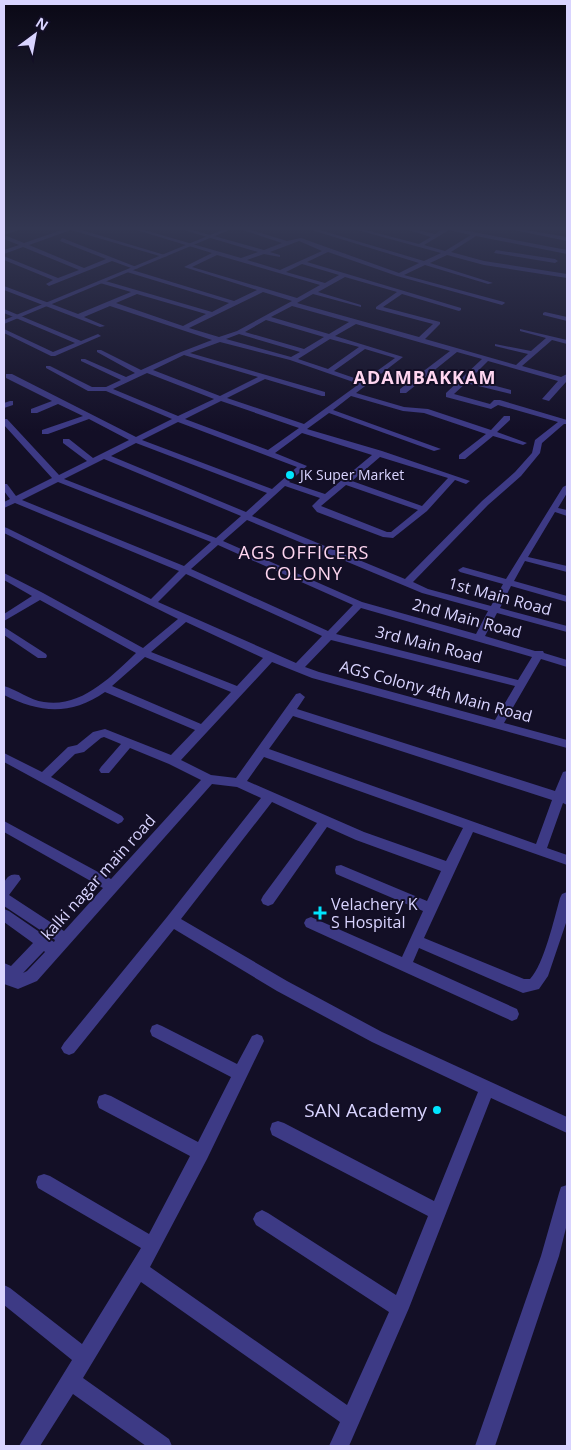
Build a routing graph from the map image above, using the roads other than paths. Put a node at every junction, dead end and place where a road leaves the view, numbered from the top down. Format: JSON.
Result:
{"nodes":[{"id":1,"x":22,"y":296,"type":"edge"},
{"id":2,"x":69,"y":296,"type":"edge"},
{"id":3,"x":128,"y":296,"type":"edge"},
{"id":4,"x":150,"y":296,"type":"edge"},
{"id":5,"x":209,"y":296,"type":"edge"},
{"id":6,"x":250,"y":296,"type":"edge"},
{"id":7,"x":283,"y":296,"type":"edge"},
{"id":8,"x":306,"y":296,"type":"edge"},
{"id":9,"x":324,"y":296,"type":"edge"},
{"id":10,"x":395,"y":296,"type":"edge"},
{"id":11,"x":413,"y":296,"type":"edge"},
{"id":12,"x":490,"y":296,"type":"edge"},
{"id":13,"x":299,"y":300,"type":"junction"},
{"id":14,"x":109,"y":303,"type":"junction"},
{"id":15,"x":234,"y":303,"type":"junction"},
{"id":16,"x":502,"y":303,"type":"dead end"},
{"id":17,"x":292,"y":304,"type":"junction"},
{"id":18,"x":46,"y":305,"type":"junction"},
{"id":19,"x":359,"y":306,"type":"dead end"},
{"id":20,"x":459,"y":309,"type":"dead end"},
{"id":21,"x":567,"y":310,"type":"edge"},
{"id":22,"x":4,"y":311,"type":"edge"},
{"id":23,"x":212,"y":314,"type":"junction"},
{"id":24,"x":545,"y":314,"type":"dead end"},
{"id":25,"x":18,"y":316,"type":"junction"},
{"id":26,"x":80,"y":316,"type":"junction"},
{"id":27,"x":266,"y":318,"type":"junction"},
{"id":28,"x":564,"y":318,"type":"edge"},
{"id":29,"x":4,"y":322,"type":"edge"},
{"id":30,"x":354,"y":322,"type":"junction"},
{"id":31,"x":102,"y":326,"type":"dead end"},
{"id":32,"x":183,"y":328,"type":"junction"},
{"id":33,"x":522,"y":330,"type":"dead end"},
{"id":34,"x":4,"y":331,"type":"edge"},
{"id":35,"x":239,"y":332,"type":"junction"},
{"id":36,"x":98,"y":336,"type":"dead end"},
{"id":37,"x":330,"y":337,"type":"junction"},
{"id":38,"x":550,"y":338,"type":"junction"},
{"id":39,"x":566,"y":339,"type":"edge"},
{"id":40,"x":222,"y":340,"type":"junction"},
{"id":41,"x":419,"y":341,"type":"junction"},
{"id":42,"x":81,"y":343,"type":"junction"},
{"id":43,"x":497,"y":344,"type":"dead end"},
{"id":44,"x":365,"y":346,"type":"junction"},
{"id":45,"x":454,"y":350,"type":"junction"},
{"id":46,"x":99,"y":351,"type":"dead end"},
{"id":47,"x":305,"y":351,"type":"junction"},
{"id":48,"x":183,"y":353,"type":"junction"},
{"id":49,"x":532,"y":353,"type":"junction"},
{"id":50,"x":292,"y":359,"type":"junction"},
{"id":51,"x":83,"y":360,"type":"dead end"},
{"id":52,"x":485,"y":360,"type":"junction"},
{"id":53,"x":48,"y":367,"type":"dead end"},
{"id":54,"x":516,"y":368,"type":"junction"},
{"id":55,"x":329,"y":371,"type":"junction"},
{"id":56,"x":144,"y":372,"type":"junction"},
{"id":57,"x":264,"y":377,"type":"junction"},
{"id":58,"x":9,"y":379,"type":"edge"},
{"id":59,"x":127,"y":380,"type":"junction"},
{"id":60,"x":465,"y":380,"type":"junction"},
{"id":61,"x":563,"y":380,"type":"edge"},
{"id":62,"x":363,"y":383,"type":"junction"},
{"id":63,"x":567,"y":388,"type":"edge"},
{"id":64,"x":107,"y":389,"type":"junction"},
{"id":65,"x":402,"y":391,"type":"dead end"},
{"id":66,"x":508,"y":392,"type":"dead end"},
{"id":67,"x":322,"y":394,"type":"dead end"},
{"id":68,"x":351,"y":394,"type":"junction"},
{"id":69,"x":219,"y":398,"type":"junction"},
{"id":70,"x":546,"y":399,"type":"dead end"},
{"id":71,"x":58,"y":401,"type":"junction"},
{"id":72,"x":327,"y":410,"type":"junction"},
{"id":73,"x":34,"y":411,"type":"dead end"},
{"id":74,"x":88,"y":417,"type":"junction"},
{"id":75,"x":507,"y":418,"type":"dead end"},
{"id":76,"x":180,"y":420,"type":"junction"},
{"id":77,"x":4,"y":421,"type":"edge"},
{"id":78,"x":565,"y":422,"type":"edge"},
{"id":79,"x":303,"y":429,"type":"junction"},
{"id":80,"x":45,"y":432,"type":"dead end"},
{"id":81,"x":492,"y":433,"type":"junction"},
{"id":82,"x":66,"y":441,"type":"dead end"},
{"id":83,"x":137,"y":441,"type":"junction"},
{"id":84,"x":523,"y":443,"type":"dead end"},
{"id":85,"x":437,"y":449,"type":"dead end"},
{"id":86,"x":268,"y":454,"type":"junction"},
{"id":87,"x":379,"y":454,"type":"junction"},
{"id":88,"x":105,"y":456,"type":"junction"},
{"id":89,"x":462,"y":457,"type":"dead end"},
{"id":90,"x":93,"y":462,"type":"junction"},
{"id":91,"x":454,"y":477,"type":"junction"},
{"id":92,"x":58,"y":479,"type":"junction"},
{"id":93,"x":466,"y":480,"type":"dead end"},
{"id":94,"x":346,"y":482,"type":"junction"},
{"id":95,"x":283,"y":483,"type":"junction"},
{"id":96,"x":4,"y":486,"type":"edge"},
{"id":97,"x":567,"y":487,"type":"edge"},
{"id":98,"x":273,"y":492,"type":"junction"},
{"id":99,"x":325,"y":497,"type":"junction"},
{"id":100,"x":15,"y":500,"type":"junction"},
{"id":101,"x":4,"y":505,"type":"edge"},
{"id":102,"x":424,"y":509,"type":"junction"},
{"id":103,"x":553,"y":509,"type":"junction"},
{"id":104,"x":567,"y":513,"type":"edge"},
{"id":105,"x":245,"y":516,"type":"junction"},
{"id":106,"x":4,"y":530,"type":"edge"},
{"id":107,"x":218,"y":542,"type":"junction"},
{"id":108,"x":522,"y":558,"type":"junction"},
{"id":109,"x":567,"y":569,"type":"edge"},
{"id":110,"x":185,"y":570,"type":"junction"},
{"id":111,"x":463,"y":570,"type":"dead end"},
{"id":112,"x":4,"y":576,"type":"edge"},
{"id":113,"x":508,"y":582,"type":"junction"},
{"id":114,"x":406,"y":583,"type":"junction"},
{"id":115,"x":40,"y":595,"type":"junction"},
{"id":116,"x":567,"y":599,"type":"edge"},
{"id":117,"x":152,"y":603,"type":"junction"},
{"id":118,"x":359,"y":604,"type":"junction"},
{"id":119,"x":495,"y":610,"type":"junction"},
{"id":120,"x":4,"y":618,"type":"edge"},
{"id":121,"x":185,"y":618,"type":"junction"},
{"id":122,"x":567,"y":629,"type":"edge"},
{"id":123,"x":4,"y":630,"type":"edge"},
{"id":124,"x":330,"y":636,"type":"junction"},
{"id":125,"x":479,"y":637,"type":"junction"},
{"id":126,"x":144,"y":653,"type":"junction"},
{"id":127,"x":538,"y":653,"type":"junction"},
{"id":128,"x":42,"y":656,"type":"dead end"},
{"id":129,"x":270,"y":657,"type":"junction"},
{"id":130,"x":567,"y":663,"type":"edge"},
{"id":131,"x":298,"y":668,"type":"junction"},
{"id":132,"x":521,"y":684,"type":"junction"},
{"id":133,"x":106,"y":688,"type":"junction"},
{"id":134,"x":4,"y":690,"type":"edge"},
{"id":135,"x":238,"y":690,"type":"junction"},
{"id":136,"x":300,"y":697,"type":"dead end"},
{"id":137,"x":290,"y":711,"type":"junction"},
{"id":138,"x":498,"y":724,"type":"junction"},
{"id":139,"x":203,"y":729,"type":"junction"},
{"id":140,"x":128,"y":742,"type":"junction"},
{"id":141,"x":567,"y":744,"type":"edge"},
{"id":142,"x":261,"y":751,"type":"junction"},
{"id":143,"x":4,"y":757,"type":"edge"},
{"id":144,"x":173,"y":761,"type":"junction"},
{"id":145,"x":106,"y":770,"type":"dead end"},
{"id":146,"x":567,"y":775,"type":"edge"},
{"id":147,"x":42,"y":778,"type":"junction"},
{"id":148,"x":209,"y":779,"type":"junction"},
{"id":149,"x":239,"y":783,"type":"junction"},
{"id":150,"x":269,"y":798,"type":"junction"},
{"id":151,"x":563,"y":799,"type":"edge"},
{"id":152,"x":118,"y":819,"type":"dead end"},
{"id":153,"x":324,"y":821,"type":"junction"},
{"id":154,"x":4,"y":826,"type":"edge"},
{"id":155,"x":470,"y":826,"type":"junction"},
{"id":156,"x":540,"y":850,"type":"junction"},
{"id":157,"x":567,"y":860,"type":"edge"},
{"id":158,"x":448,"y":868,"type":"junction"},
{"id":159,"x":341,"y":870,"type":"dead end"},
{"id":160,"x":14,"y":879,"type":"dead end"},
{"id":161,"x":113,"y":887,"type":"junction"},
{"id":162,"x":4,"y":890,"type":"edge"},
{"id":163,"x":567,"y":898,"type":"edge"},
{"id":164,"x":4,"y":899,"type":"edge"},
{"id":165,"x":268,"y":900,"type":"dead end"},
{"id":166,"x":430,"y":908,"type":"junction"},
{"id":167,"x":4,"y":916,"type":"edge"},
{"id":168,"x":172,"y":921,"type":"junction"},
{"id":169,"x":311,"y":923,"type":"dead end"},
{"id":170,"x":66,"y":940,"type":"junction"},
{"id":171,"x":417,"y":941,"type":"junction"},
{"id":172,"x":43,"y":942,"type":"junction"},
{"id":173,"x":55,"y":951,"type":"junction"},
{"id":174,"x":405,"y":965,"type":"junction"},
{"id":175,"x":17,"y":972,"type":"edge"},
{"id":176,"x":4,"y":978,"type":"edge"},
{"id":177,"x":512,"y":1014,"type":"dead end"},
{"id":178,"x":157,"y":1031,"type":"dead end"},
{"id":179,"x":257,"y":1041,"type":"dead end"},
{"id":180,"x":69,"y":1048,"type":"dead end"},
{"id":181,"x":240,"y":1074,"type":"junction"},
{"id":182,"x":487,"y":1088,"type":"junction"},
{"id":183,"x":105,"y":1102,"type":"dead end"},
{"id":184,"x":567,"y":1125,"type":"edge"},
{"id":185,"x":278,"y":1129,"type":"dead end"},
{"id":186,"x":201,"y":1153,"type":"junction"},
{"id":187,"x":44,"y":1182,"type":"dead end"},
{"id":188,"x":567,"y":1193,"type":"edge"},
{"id":189,"x":437,"y":1212,"type":"junction"},
{"id":190,"x":262,"y":1219,"type":"dead end"},
{"id":191,"x":152,"y":1245,"type":"junction"},
{"id":192,"x":139,"y":1270,"type":"junction"},
{"id":193,"x":4,"y":1294,"type":"edge"},
{"id":194,"x":400,"y":1308,"type":"junction"},
{"id":195,"x":85,"y":1358,"type":"junction"},
{"id":196,"x":72,"y":1381,"type":"junction"},
{"id":197,"x":350,"y":1418,"type":"junction"},
{"id":198,"x":29,"y":1446,"type":"edge"},
{"id":199,"x":162,"y":1446,"type":"edge"},
{"id":200,"x":340,"y":1446,"type":"edge"},
{"id":201,"x":485,"y":1446,"type":"edge"}],
"edges":[{"from":1,"to":18,"type":"street"},
{"from":2,"to":18,"type":"street"},
{"from":3,"to":14,"type":"street"},
{"from":4,"to":23,"type":"street"},
{"from":5,"to":15,"type":"street"},
{"from":6,"to":15,"type":"street"},
{"from":7,"to":13,"type":"street"},
{"from":8,"to":13,"type":"street"},
{"from":9,"to":19,"type":"street"},
{"from":10,"to":41,"type":"street"},
{"from":11,"to":20,"type":"street"},
{"from":12,"to":16,"type":"street"},
{"from":13,"to":17,"type":"street"},
{"from":14,"to":26,"type":"street"},
{"from":14,"to":32,"type":"street"},
{"from":15,"to":23,"type":"street"},
{"from":17,"to":27,"type":"street"},
{"from":17,"to":30,"type":"street"},
{"from":18,"to":25,"type":"street"},
{"from":18,"to":26,"type":"street"},
{"from":21,"to":28,"type":"street"},
{"from":22,"to":25,"type":"street"},
{"from":23,"to":32,"type":"street"},
{"from":24,"to":28,"type":"street"},
{"from":25,"to":29,"type":"street"},
{"from":25,"to":42,"type":"street"},
{"from":26,"to":31,"type":"street"},
{"from":27,"to":35,"type":"street"},
{"from":27,"to":37,"type":"street"},
{"from":30,"to":37,"type":"street"},
{"from":30,"to":41,"type":"street"},
{"from":32,"to":40,"type":"street"},
{"from":33,"to":38,"type":"street"},
{"from":34,"to":42,"type":"street"},
{"from":35,"to":40,"type":"street"},
{"from":35,"to":47,"type":"street"},
{"from":36,"to":42,"type":"street"},
{"from":37,"to":44,"type":"street"},
{"from":37,"to":47,"type":"street"},
{"from":38,"to":39,"type":"street"},
{"from":38,"to":49,"type":"street"},
{"from":40,"to":48,"type":"street"},
{"from":40,"to":50,"type":"street"},
{"from":41,"to":45,"type":"street"},
{"from":43,"to":49,"type":"street"},
{"from":44,"to":55,"type":"street"},
{"from":44,"to":62,"type":"street"},
{"from":45,"to":52,"type":"street"},
{"from":45,"to":65,"type":"street"},
{"from":46,"to":56,"type":"street"},
{"from":47,"to":50,"type":"street"},
{"from":48,"to":56,"type":"street"},
{"from":48,"to":57,"type":"street"},
{"from":49,"to":54,"type":"street"},
{"from":50,"to":55,"type":"street"},
{"from":51,"to":59,"type":"street"},
{"from":52,"to":54,"type":"street"},
{"from":52,"to":60,"type":"street"},
{"from":53,"to":64,"type":"street"},
{"from":54,"to":61,"type":"street"},
{"from":55,"to":62,"type":"street"},
{"from":56,"to":59,"type":"street"},
{"from":56,"to":69,"type":"street"},
{"from":57,"to":67,"type":"street"},
{"from":57,"to":69,"type":"street"},
{"from":58,"to":71,"type":"street"},
{"from":59,"to":64,"type":"street"},
{"from":60,"to":66,"type":"street"},
{"from":60,"to":78,"type":"street"},
{"from":61,"to":63,"type":"street"},
{"from":61,"to":70,"type":"street"},
{"from":62,"to":68,"type":"street"},
{"from":64,"to":76,"type":"street"},
{"from":68,"to":72,"type":"street"},
{"from":68,"to":81,"type":"street"},
{"from":69,"to":76,"type":"street"},
{"from":69,"to":79,"type":"street"},
{"from":71,"to":73,"type":"street"},
{"from":71,"to":74,"type":"street"},
{"from":72,"to":79,"type":"street"},
{"from":72,"to":85,"type":"street"},
{"from":74,"to":80,"type":"street"},
{"from":74,"to":83,"type":"street"},
{"from":75,"to":81,"type":"street"},
{"from":76,"to":83,"type":"street"},
{"from":76,"to":86,"type":"street"},
{"from":77,"to":92,"type":"street"},
{"from":78,"to":114,"type":"street"},
{"from":79,"to":86,"type":"street"},
{"from":79,"to":87,"type":"street"},
{"from":81,"to":84,"type":"street"},
{"from":81,"to":89,"type":"street"},
{"from":82,"to":90,"type":"street"},
{"from":83,"to":88,"type":"street"},
{"from":83,"to":98,"type":"street"},
{"from":86,"to":95,"type":"street"},
{"from":87,"to":91,"type":"street"},
{"from":87,"to":94,"type":"street"},
{"from":88,"to":90,"type":"street"},
{"from":88,"to":105,"type":"street","name":"1st Main Road"},
{"from":90,"to":92,"type":"street"},
{"from":91,"to":93,"type":"street"},
{"from":91,"to":102,"type":"street"},
{"from":92,"to":100,"type":"street"},
{"from":92,"to":107,"type":"street","name":"2nd Main Road"},
{"from":94,"to":99,"type":"street"},
{"from":94,"to":102,"type":"street"},
{"from":95,"to":98,"type":"street"},
{"from":95,"to":99,"type":"street"},
{"from":96,"to":100,"type":"street"},
{"from":97,"to":103,"type":"street"},
{"from":98,"to":105,"type":"street"},
{"from":99,"to":102,"type":"street"},
{"from":100,"to":101,"type":"street"},
{"from":100,"to":110,"type":"street","name":"3rd Main Road"},
{"from":103,"to":104,"type":"street"},
{"from":103,"to":108,"type":"street"},
{"from":105,"to":107,"type":"street"},
{"from":105,"to":114,"type":"street","name":"1st Main Road"},
{"from":106,"to":117,"type":"street","name":"AGS Colony 4th Main Road"},
{"from":107,"to":110,"type":"street"},
{"from":107,"to":118,"type":"street","name":"2nd Main Road"},
{"from":108,"to":109,"type":"street"},
{"from":108,"to":113,"type":"street"},
{"from":110,"to":117,"type":"street"},
{"from":110,"to":124,"type":"street","name":"3rd Main Road"},
{"from":111,"to":113,"type":"street"},
{"from":112,"to":115,"type":"street"},
{"from":113,"to":116,"type":"street"},
{"from":113,"to":119,"type":"street"},
{"from":114,"to":119,"type":"street","name":"1st Main Road"},
{"from":115,"to":120,"type":"street"},
{"from":115,"to":126,"type":"street"},
{"from":117,"to":121,"type":"street","name":"AGS Colony 4th Main Road"},
{"from":118,"to":124,"type":"street"},
{"from":118,"to":125,"type":"street","name":"2nd Main Road"},
{"from":119,"to":122,"type":"street","name":"1st Main Road"},
{"from":119,"to":125,"type":"street"},
{"from":121,"to":126,"type":"street"},
{"from":121,"to":129,"type":"street","name":"AGS Colony 4th Main Road"},
{"from":123,"to":128,"type":"street"},
{"from":124,"to":131,"type":"street"},
{"from":124,"to":132,"type":"street","name":"3rd Main Road"},
{"from":125,"to":127,"type":"street","name":"2nd Main Road"},
{"from":126,"to":133,"type":"street"},
{"from":126,"to":135,"type":"street"},
{"from":127,"to":130,"type":"street","name":"2nd Main Road"},
{"from":127,"to":132,"type":"street"},
{"from":129,"to":131,"type":"street","name":"AGS Colony 4th Main Road"},
{"from":129,"to":135,"type":"street"},
{"from":131,"to":138,"type":"street","name":"AGS Colony 4th Main Road"},
{"from":132,"to":138,"type":"street"},
{"from":133,"to":134,"type":"street"},
{"from":133,"to":139,"type":"street"},
{"from":135,"to":139,"type":"street"},
{"from":136,"to":137,"type":"street"},
{"from":137,"to":142,"type":"street"},
{"from":137,"to":151,"type":"street"},
{"from":138,"to":141,"type":"street","name":"AGS Colony 4th Main Road"},
{"from":139,"to":144,"type":"street"},
{"from":140,"to":144,"type":"street"},
{"from":140,"to":145,"type":"street"},
{"from":140,"to":147,"type":"street"},
{"from":142,"to":149,"type":"street"},
{"from":142,"to":155,"type":"street"},
{"from":143,"to":147,"type":"street"},
{"from":144,"to":148,"type":"street"},
{"from":146,"to":151,"type":"street"},
{"from":147,"to":152,"type":"street"},
{"from":148,"to":149,"type":"street"},
{"from":148,"to":161,"type":"street","name":"kalki nagar main road"},
{"from":149,"to":150,"type":"street"},
{"from":150,"to":153,"type":"street"},
{"from":150,"to":168,"type":"street"},
{"from":151,"to":156,"type":"street"},
{"from":153,"to":158,"type":"street"},
{"from":153,"to":165,"type":"street"},
{"from":154,"to":161,"type":"street"},
{"from":155,"to":156,"type":"street"},
{"from":155,"to":158,"type":"street"},
{"from":156,"to":157,"type":"street"},
{"from":158,"to":166,"type":"street"},
{"from":159,"to":166,"type":"street"},
{"from":160,"to":162,"type":"street"},
{"from":161,"to":170,"type":"street","name":"kalki nagar main road"},
{"from":163,"to":171,"type":"street"},
{"from":164,"to":170,"type":"street"},
{"from":166,"to":171,"type":"street"},
{"from":167,"to":172,"type":"street"},
{"from":168,"to":180,"type":"street"},
{"from":168,"to":182,"type":"street"},
{"from":169,"to":174,"type":"street"},
{"from":170,"to":173,"type":"street","name":"kalki nagar main road"},
{"from":171,"to":174,"type":"street"},
{"from":172,"to":173,"type":"street"},
{"from":172,"to":175,"type":"street"},
{"from":173,"to":175,"type":"street","name":"kalki nagar main road"},
{"from":174,"to":177,"type":"street"},
{"from":175,"to":176,"type":"street"},
{"from":178,"to":181,"type":"street"},
{"from":179,"to":181,"type":"street"},
{"from":181,"to":186,"type":"street"},
{"from":182,"to":184,"type":"street"},
{"from":182,"to":189,"type":"street"},
{"from":183,"to":186,"type":"street"},
{"from":185,"to":189,"type":"street"},
{"from":186,"to":191,"type":"street"},
{"from":187,"to":191,"type":"street"},
{"from":188,"to":201,"type":"street"},
{"from":189,"to":194,"type":"street"},
{"from":190,"to":194,"type":"street"},
{"from":191,"to":192,"type":"street"},
{"from":192,"to":195,"type":"street"},
{"from":192,"to":197,"type":"street"},
{"from":193,"to":195,"type":"street"},
{"from":194,"to":197,"type":"street"},
{"from":195,"to":196,"type":"street"},
{"from":196,"to":198,"type":"street"},
{"from":196,"to":199,"type":"street"},
{"from":197,"to":200,"type":"street"}]}
